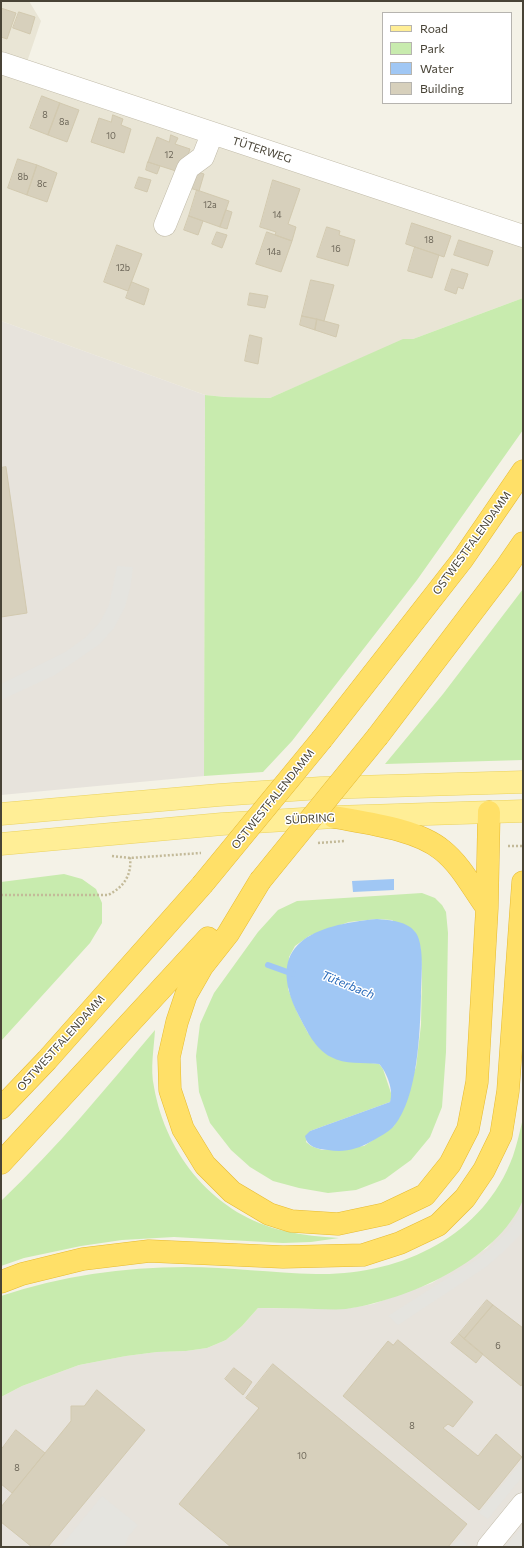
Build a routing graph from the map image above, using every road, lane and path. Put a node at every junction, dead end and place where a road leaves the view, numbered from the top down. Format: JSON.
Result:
{"nodes":[{"id":1,"x":1,"y":63,"type":"edge"},
{"id":2,"x":212,"y":134,"type":"junction"},
{"id":3,"x":165,"y":225,"type":"dead end"},
{"id":4,"x":523,"y":236,"type":"edge"},
{"id":5,"x":523,"y":471,"type":"edge"},
{"id":6,"x":523,"y":543,"type":"edge"},
{"id":7,"x":515,"y":782,"type":"edge"},
{"id":8,"x":523,"y":806,"type":"edge"},
{"id":9,"x":523,"y":811,"type":"edge"},
{"id":10,"x":489,"y":812,"type":"junction"},
{"id":11,"x":1,"y":814,"type":"edge"},
{"id":12,"x":334,"y":817,"type":"junction"},
{"id":13,"x":127,"y":832,"type":"junction"},
{"id":14,"x":1,"y":844,"type":"edge"},
{"id":15,"x":260,"y":881,"type":"junction"},
{"id":16,"x":523,"y":882,"type":"edge"},
{"id":17,"x":1,"y":895,"type":"edge"},
{"id":18,"x":487,"y":908,"type":"junction"},
{"id":19,"x":1,"y":1108,"type":"edge"},
{"id":20,"x":3,"y":1161,"type":"edge"},
{"id":21,"x":1,"y":1282,"type":"edge"},
{"id":22,"x":523,"y":1504,"type":"edge"},
{"id":23,"x":488,"y":1547,"type":"edge"}],
"edges":[{"from":1,"to":2,"type":"street","name":"TÜTERWEG"},
{"from":2,"to":3,"type":"street"},
{"from":2,"to":4,"type":"street","name":"TÜTERWEG"},
{"from":5,"to":19,"type":"highway","name":"OSTWESTFALENDAMM","bridge":true},
{"from":6,"to":15,"type":"highway","bridge":true},
{"from":7,"to":8,"type":"main road"},
{"from":7,"to":10,"type":"main road"},
{"from":7,"to":11,"type":"main road"},
{"from":9,"to":10,"type":"main road","name":"SÜDRING"},
{"from":10,"to":12,"type":"main road","name":"SÜDRING"},
{"from":10,"to":18,"type":"highway"},
{"from":12,"to":13,"type":"main road","name":"SÜDRING"},
{"from":12,"to":18,"type":"highway"},
{"from":13,"to":14,"type":"main road","name":"SÜDRING"},
{"from":13,"to":17,"type":"path"},
{"from":15,"to":18,"type":"highway"},
{"from":15,"to":20,"type":"highway"},
{"from":16,"to":21,"type":"highway"},
{"from":22,"to":23,"type":"street"}]}
